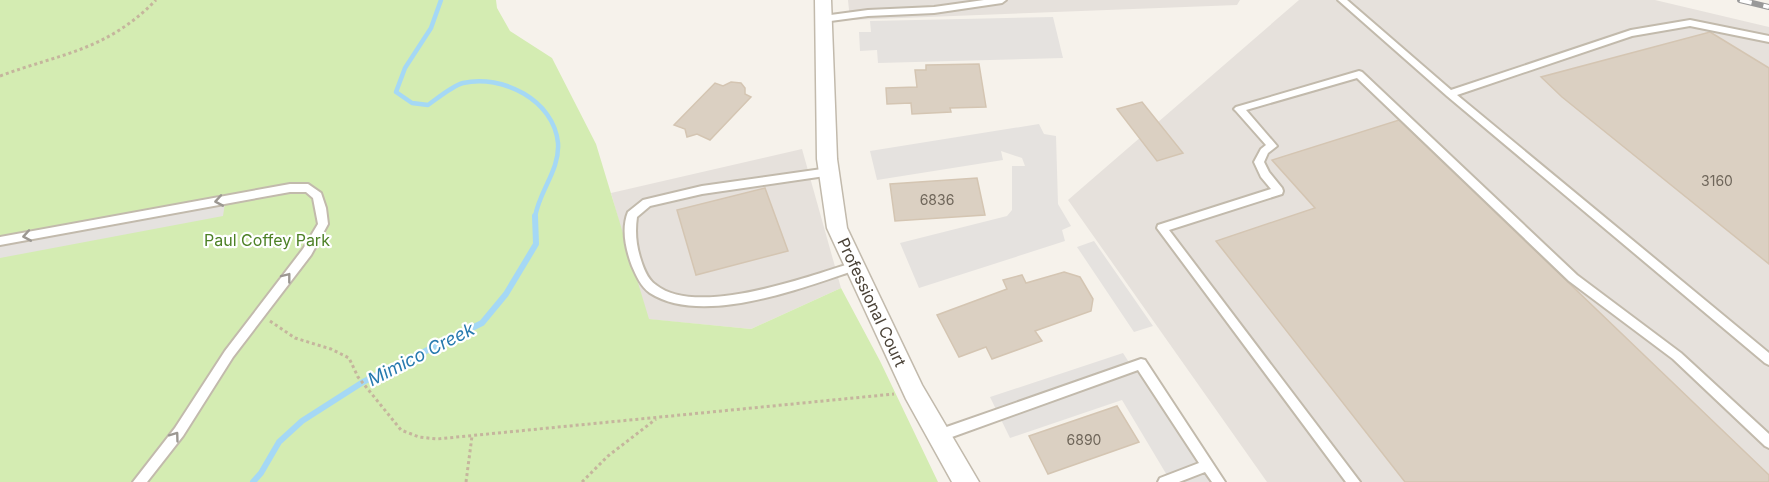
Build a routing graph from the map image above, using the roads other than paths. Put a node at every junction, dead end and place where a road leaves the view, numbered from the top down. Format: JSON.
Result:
{"nodes":[{"id":1,"x":1002,"y":0,"type":"edge"},
{"id":2,"x":1342,"y":0,"type":"edge"},
{"id":3,"x":823,"y":9,"type":"edge"},
{"id":4,"x":1769,"y":39,"type":"edge"},
{"id":5,"x":1450,"y":94,"type":"junction"},
{"id":6,"x":829,"y":172,"type":"junction"},
{"id":7,"x":0,"y":241,"type":"edge"},
{"id":8,"x":855,"y":266,"type":"junction"},
{"id":9,"x":1769,"y":360,"type":"edge"},
{"id":10,"x":938,"y":436,"type":"junction"},
{"id":11,"x":1769,"y":442,"type":"edge"},
{"id":12,"x":1208,"y":465,"type":"junction"},
{"id":13,"x":138,"y":482,"type":"edge"},
{"id":14,"x":966,"y":482,"type":"edge"},
{"id":15,"x":1164,"y":482,"type":"edge"},
{"id":16,"x":1219,"y":482,"type":"edge"},
{"id":17,"x":1354,"y":482,"type":"edge"}],
"edges":[{"from":1,"to":3,"type":"lane"},
{"from":2,"to":5,"type":"lane"},
{"from":3,"to":6,"type":"street","name":"Professional Court"},
{"from":4,"to":5,"type":"lane"},
{"from":5,"to":9,"type":"lane"},
{"from":6,"to":8,"type":"street","name":"Professional Court"},
{"from":6,"to":8,"type":"lane"},
{"from":13,"to":7,"type":"lane","one_way":true},
{"from":8,"to":10,"type":"street","name":"Professional Court"},
{"from":10,"to":12,"type":"lane"},
{"from":10,"to":14,"type":"street","name":"Professional Court"},
{"from":11,"to":17,"type":"lane"},
{"from":12,"to":15,"type":"lane"},
{"from":12,"to":16,"type":"lane"}]}
